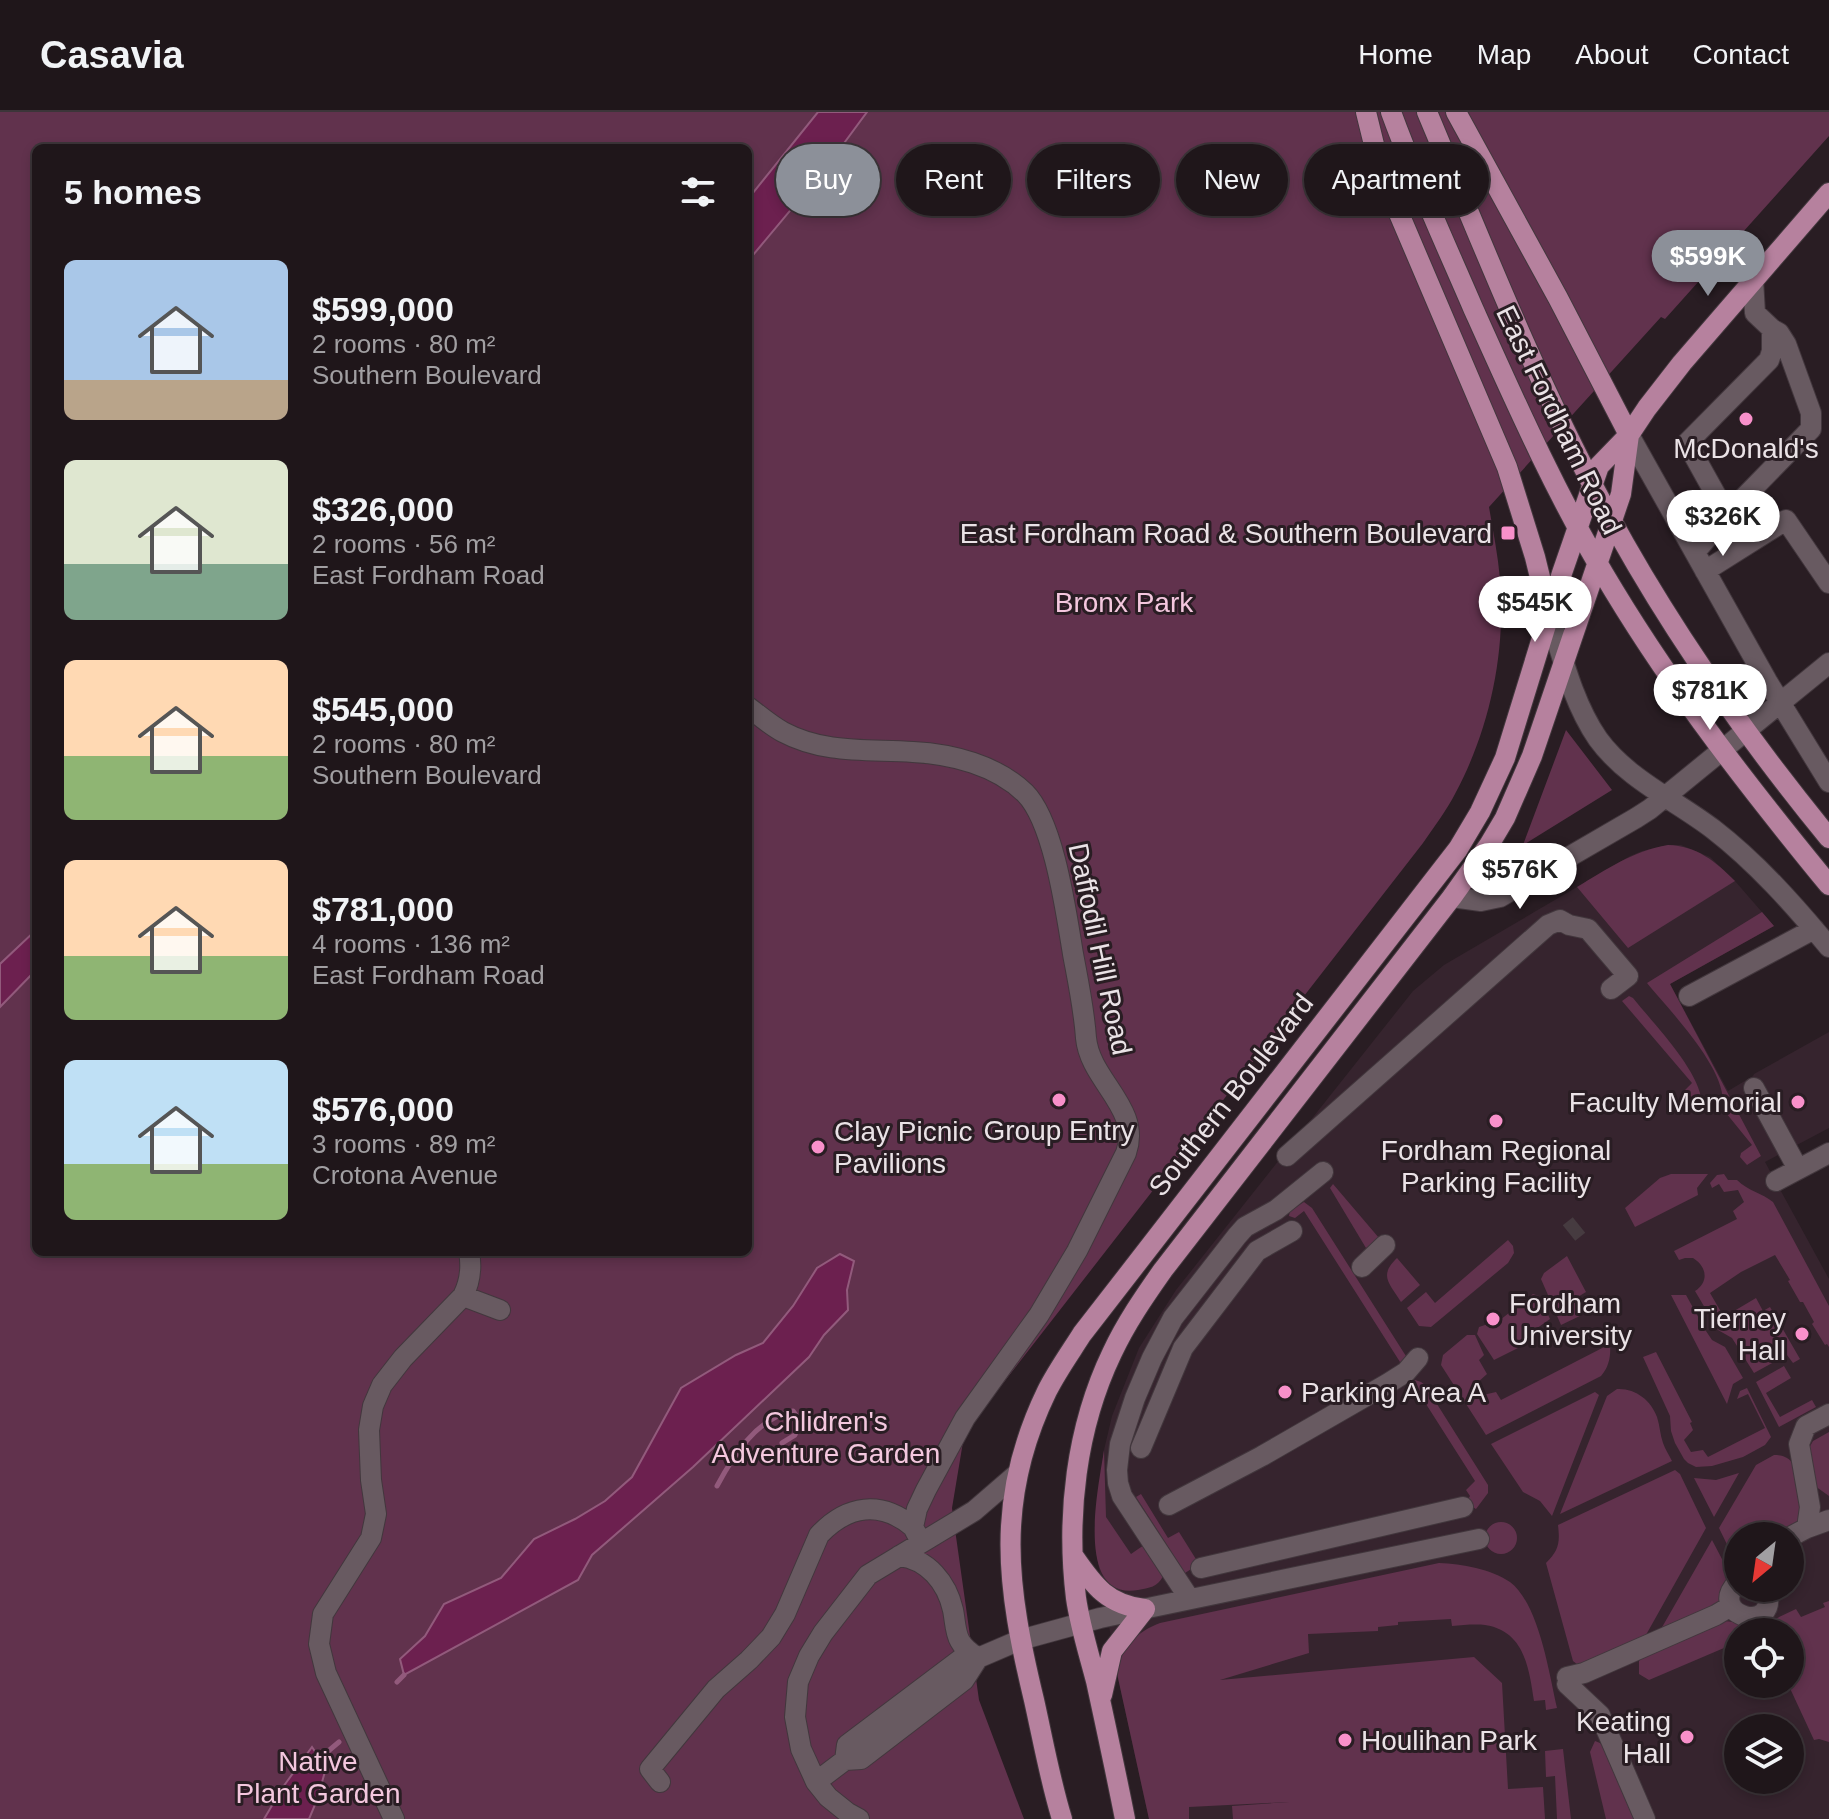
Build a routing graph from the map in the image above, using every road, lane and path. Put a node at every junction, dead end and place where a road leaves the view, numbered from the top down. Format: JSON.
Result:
{"nodes":[{"id":1,"x":1366,"y":112,"type":"edge"},
{"id":2,"x":1391,"y":112,"type":"edge"},
{"id":3,"x":1427,"y":112,"type":"edge"},
{"id":4,"x":1456,"y":112,"type":"edge"},
{"id":5,"x":1829,"y":193,"type":"edge"},
{"id":6,"x":1753,"y":279,"type":"junction"},
{"id":7,"x":1772,"y":329,"type":"junction"},
{"id":8,"x":1769,"y":360,"type":"junction"},
{"id":9,"x":1794,"y":370,"type":"junction"},
{"id":10,"x":1629,"y":435,"type":"junction"},
{"id":11,"x":1727,"y":515,"type":"junction"},
{"id":12,"x":1695,"y":552,"type":"junction"},
{"id":13,"x":1705,"y":571,"type":"junction"},
{"id":14,"x":1829,"y":583,"type":"edge"},
{"id":15,"x":1549,"y":614,"type":"junction"},
{"id":16,"x":1564,"y":661,"type":"junction"},
{"id":17,"x":1829,"y":663,"type":"edge"},
{"id":18,"x":1781,"y":703,"type":"junction"},
{"id":19,"x":752,"y":710,"type":"edge"},
{"id":20,"x":1828,"y":777,"type":"edge"},
{"id":21,"x":1666,"y":796,"type":"junction"},
{"id":22,"x":1829,"y":838,"type":"edge"},
{"id":23,"x":1829,"y":885,"type":"edge"},
{"id":24,"x":1452,"y":897,"type":"junction"},
{"id":25,"x":1814,"y":929,"type":"junction"},
{"id":26,"x":1829,"y":947,"type":"edge"},
{"id":27,"x":1619,"y":982,"type":"dead end"},
{"id":28,"x":1689,"y":996,"type":"dead end"},
{"id":29,"x":1754,"y":1088,"type":"dead end"},
{"id":30,"x":1829,"y":1153,"type":"edge"},
{"id":31,"x":1287,"y":1156,"type":"dead end"},
{"id":32,"x":1798,"y":1169,"type":"junction"},
{"id":33,"x":1323,"y":1172,"type":"dead end"},
{"id":34,"x":1776,"y":1181,"type":"dead end"},
{"id":35,"x":1292,"y":1231,"type":"dead end"},
{"id":36,"x":1385,"y":1245,"type":"dead end"},
{"id":37,"x":470,"y":1256,"type":"edge"},
{"id":38,"x":1362,"y":1267,"type":"dead end"},
{"id":39,"x":463,"y":1296,"type":"junction"},
{"id":40,"x":500,"y":1310,"type":"dead end"},
{"id":41,"x":1418,"y":1358,"type":"dead end"},
{"id":42,"x":1829,"y":1414,"type":"edge"},
{"id":43,"x":1141,"y":1448,"type":"dead end"},
{"id":44,"x":1018,"y":1473,"type":"junction"},
{"id":45,"x":1169,"y":1505,"type":"dead end"},
{"id":46,"x":1463,"y":1507,"type":"dead end"},
{"id":47,"x":1829,"y":1520,"type":"edge"},
{"id":48,"x":1803,"y":1522,"type":"edge"},
{"id":49,"x":1804,"y":1530,"type":"edge"},
{"id":50,"x":917,"y":1535,"type":"junction"},
{"id":51,"x":1479,"y":1539,"type":"dead end"},
{"id":52,"x":1073,"y":1555,"type":"junction"},
{"id":53,"x":899,"y":1556,"type":"junction"},
{"id":54,"x":1201,"y":1568,"type":"dead end"},
{"id":55,"x":1189,"y":1598,"type":"junction"},
{"id":56,"x":1731,"y":1602,"type":"edge"},
{"id":57,"x":1768,"y":1602,"type":"edge"},
{"id":58,"x":1731,"y":1606,"type":"junction"},
{"id":59,"x":1145,"y":1609,"type":"junction"},
{"id":60,"x":1082,"y":1622,"type":"junction"},
{"id":61,"x":1020,"y":1640,"type":"junction"},
{"id":62,"x":978,"y":1658,"type":"junction"},
{"id":63,"x":1101,"y":1703,"type":"junction"},
{"id":64,"x":660,"y":1782,"type":"dead end"},
{"id":65,"x":816,"y":1782,"type":"junction"},
{"id":66,"x":394,"y":1819,"type":"edge"},
{"id":67,"x":859,"y":1819,"type":"edge"},
{"id":68,"x":1062,"y":1819,"type":"edge"},
{"id":69,"x":1125,"y":1819,"type":"edge"},
{"id":70,"x":1645,"y":1819,"type":"edge"}],
"edges":[{"from":1,"to":15,"type":"main road"},
{"from":2,"to":23,"type":"main road","name":"East Fordham Road"},
{"from":3,"to":22,"type":"main road","name":"East Fordham Road"},
{"from":4,"to":10,"type":"main road"},
{"from":5,"to":6,"type":"main road","name":"Southern Boulevard"},
{"from":6,"to":7,"type":"street"},
{"from":6,"to":10,"type":"main road","name":"Southern Boulevard"},
{"from":7,"to":8,"type":"street"},
{"from":7,"to":9,"type":"street"},
{"from":8,"to":9,"type":"street"},
{"from":8,"to":11,"type":"street"},
{"from":9,"to":11,"type":"street"},
{"from":10,"to":12,"type":"street","name":"East Fordham Road"},
{"from":10,"to":15,"type":"main road","name":"Southern Boulevard"},
{"from":10,"to":16,"type":"main road","name":"Southern Boulevard"},
{"from":11,"to":12,"type":"street"},
{"from":12,"to":13,"type":"street","name":"East Fordham Road"},
{"from":13,"to":14,"type":"street"},
{"from":13,"to":18,"type":"street","name":"East Fordham Road"},
{"from":15,"to":16,"type":"street"},
{"from":15,"to":44,"type":"main road","name":"Southern Boulevard"},
{"from":16,"to":21,"type":"street"},
{"from":16,"to":24,"type":"main road","name":"Southern Boulevard"},
{"from":17,"to":18,"type":"street"},
{"from":18,"to":20,"type":"street","name":"East Fordham Road"},
{"from":18,"to":21,"type":"street"},
{"from":19,"to":50,"type":"street","name":"Daffodil Hill Road"},
{"from":21,"to":24,"type":"street"},
{"from":21,"to":25,"type":"street"},
{"from":24,"to":52,"type":"main road","name":"Southern Boulevard"},
{"from":25,"to":26,"type":"street"},
{"from":25,"to":28,"type":"street"},
{"from":27,"to":31,"type":"street"},
{"from":29,"to":32,"type":"street"},
{"from":30,"to":32,"type":"street"},
{"from":32,"to":34,"type":"street"},
{"from":33,"to":55,"type":"street"},
{"from":35,"to":43,"type":"street"},
{"from":36,"to":38,"type":"street"},
{"from":37,"to":39,"type":"street"},
{"from":39,"to":40,"type":"street"},
{"from":39,"to":66,"type":"street"},
{"from":41,"to":45,"type":"street"},
{"from":42,"to":48,"type":"street"},
{"from":44,"to":50,"type":"street"},
{"from":44,"to":61,"type":"main road","name":"Southern Boulevard"},
{"from":46,"to":54,"type":"street"},
{"from":47,"to":49,"type":"street"},
{"from":50,"to":53,"type":"street"},
{"from":50,"to":64,"type":"street"},
{"from":51,"to":55,"type":"street"},
{"from":52,"to":59,"type":"main road"},
{"from":52,"to":60,"type":"main road","name":"Southern Boulevard"},
{"from":53,"to":62,"type":"street"},
{"from":53,"to":65,"type":"street"},
{"from":55,"to":59,"type":"street"},
{"from":56,"to":58,"type":"street"},
{"from":57,"to":58,"type":"street"},
{"from":58,"to":70,"type":"street"},
{"from":59,"to":60,"type":"street"},
{"from":59,"to":63,"type":"main road"},
{"from":60,"to":61,"type":"street"},
{"from":60,"to":63,"type":"main road","name":"Southern Boulevard"},
{"from":61,"to":62,"type":"street"},
{"from":61,"to":68,"type":"main road","name":"Southern Boulevard"},
{"from":62,"to":65,"type":"street"},
{"from":63,"to":69,"type":"main road","name":"Southern Boulevard"},
{"from":65,"to":67,"type":"street"}]}
